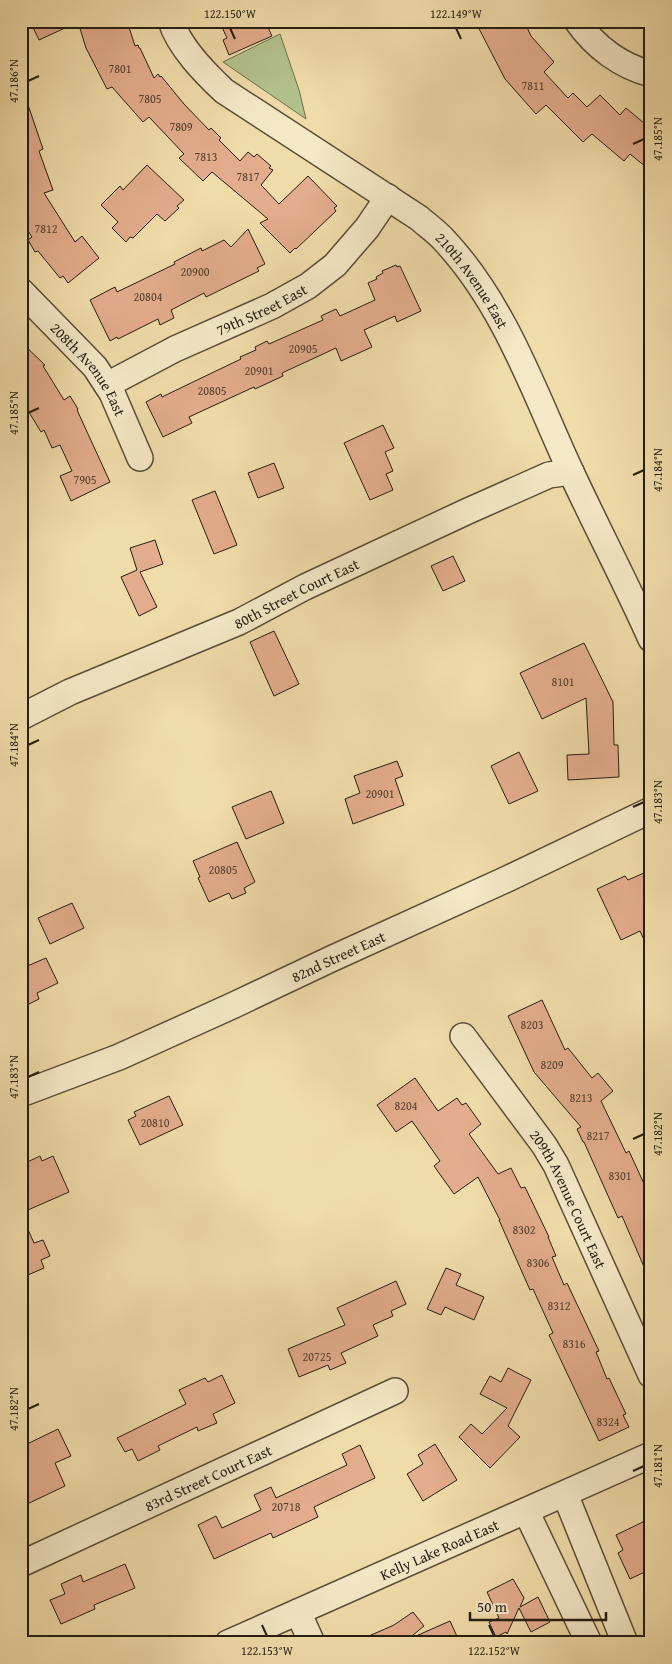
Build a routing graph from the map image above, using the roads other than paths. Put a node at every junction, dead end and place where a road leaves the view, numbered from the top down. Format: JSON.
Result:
{"nodes":[{"id":1,"x":171,"y":21,"type":"edge"},
{"id":2,"x":577,"y":21,"type":"edge"},
{"id":3,"x":651,"y":74,"type":"edge"},
{"id":4,"x":388,"y":197,"type":"junction"},
{"id":5,"x":21,"y":291,"type":"edge"},
{"id":6,"x":107,"y":385,"type":"junction"},
{"id":7,"x":140,"y":458,"type":"dead end"},
{"id":8,"x":571,"y":472,"type":"junction"},
{"id":9,"x":650,"y":638,"type":"edge"},
{"id":10,"x":21,"y":717,"type":"edge"},
{"id":11,"x":651,"y":810,"type":"edge"},
{"id":12,"x":463,"y":1036,"type":"dead end"},
{"id":13,"x":21,"y":1094,"type":"edge"},
{"id":14,"x":651,"y":1375,"type":"edge"},
{"id":15,"x":395,"y":1391,"type":"dead end"},
{"id":16,"x":651,"y":1455,"type":"edge"},
{"id":17,"x":565,"y":1494,"type":"junction"},
{"id":18,"x":526,"y":1511,"type":"junction"},
{"id":19,"x":21,"y":1564,"type":"edge"},
{"id":20,"x":298,"y":1612,"type":"junction"},
{"id":21,"x":228,"y":1643,"type":"edge"},
{"id":22,"x":312,"y":1643,"type":"edge"},
{"id":23,"x":589,"y":1643,"type":"edge"},
{"id":24,"x":625,"y":1643,"type":"edge"}],
"edges":[{"from":1,"to":4,"type":"street","name":"210th Avenue East"},
{"from":2,"to":3,"type":"street"},
{"from":4,"to":6,"type":"street","name":"79th Street East"},
{"from":4,"to":8,"type":"street","name":"210th Avenue East"},
{"from":5,"to":6,"type":"street","name":"208th Avenue East"},
{"from":6,"to":7,"type":"street","name":"208th Avenue East"},
{"from":8,"to":9,"type":"street","name":"210th Avenue East"},
{"from":8,"to":10,"type":"street","name":"80th Street Court East"},
{"from":11,"to":13,"type":"street","name":"82nd Street East"},
{"from":12,"to":14,"type":"street","name":"209th Avenue Court East"},
{"from":15,"to":19,"type":"street","name":"83rd Street Court East"},
{"from":16,"to":17,"type":"street","name":"Kelly Lake Road East"},
{"from":17,"to":18,"type":"street","name":"Kelly Lake Road East"},
{"from":17,"to":24,"type":"street"},
{"from":18,"to":20,"type":"street","name":"Kelly Lake Road East"},
{"from":18,"to":23,"type":"street"},
{"from":20,"to":21,"type":"street","name":"Kelly Lake Road East"},
{"from":20,"to":22,"type":"street"}]}
